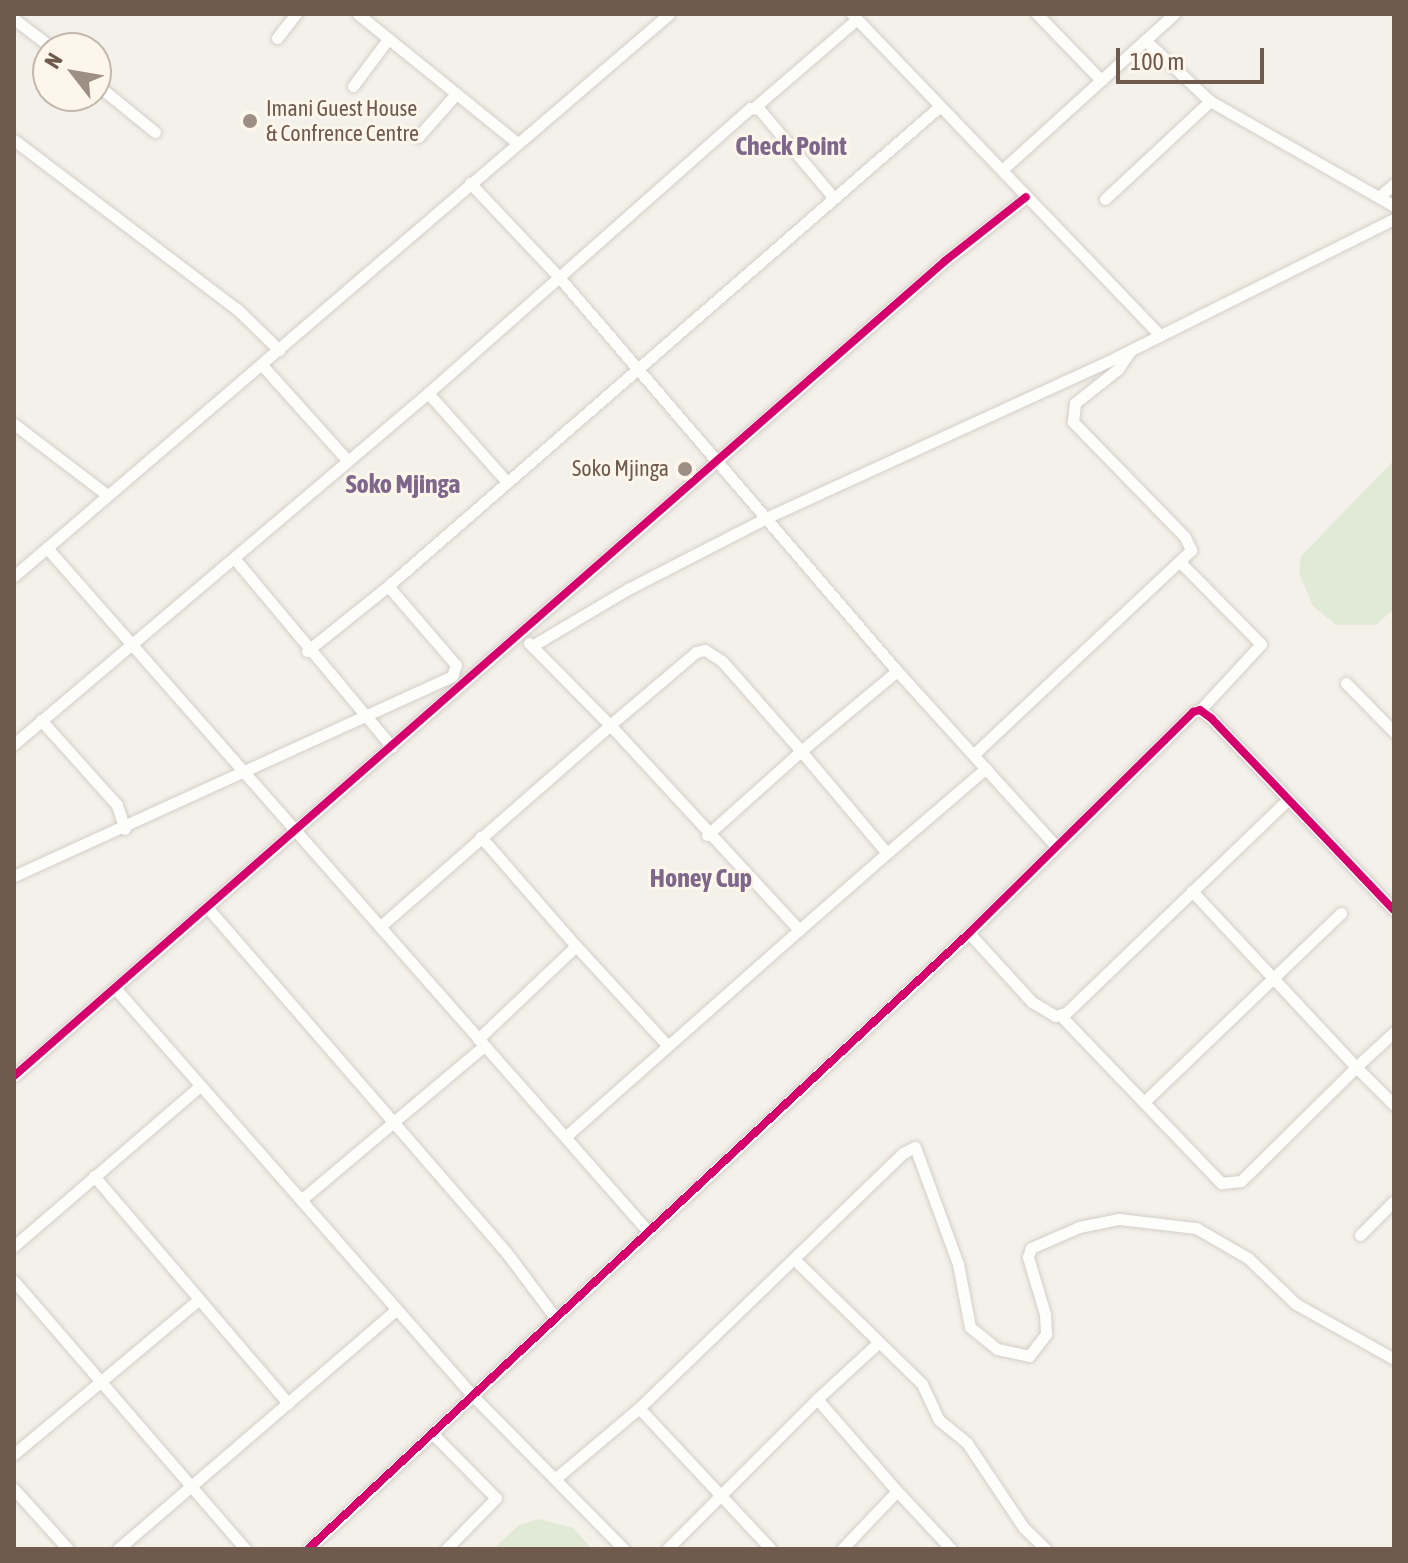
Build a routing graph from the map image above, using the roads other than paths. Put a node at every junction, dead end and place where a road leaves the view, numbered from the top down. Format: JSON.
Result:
{"nodes":[{"id":1,"x":296,"y":14,"type":"edge"},
{"id":2,"x":358,"y":14,"type":"edge"},
{"id":3,"x":1037,"y":14,"type":"edge"},
{"id":4,"x":1174,"y":14,"type":"edge"},
{"id":5,"x":667,"y":15,"type":"edge"},
{"id":6,"x":854,"y":16,"type":"edge"},
{"id":7,"x":14,"y":19,"type":"edge"},
{"id":8,"x":32,"y":33,"type":"edge"},
{"id":9,"x":277,"y":38,"type":"dead end"},
{"id":10,"x":388,"y":39,"type":"junction"},
{"id":11,"x":1145,"y":40,"type":"junction"},
{"id":12,"x":1101,"y":80,"type":"junction"},
{"id":13,"x":353,"y":86,"type":"dead end"},
{"id":14,"x":455,"y":95,"type":"junction"},
{"id":15,"x":112,"y":97,"type":"edge"},
{"id":16,"x":1210,"y":101,"type":"junction"},
{"id":17,"x":756,"y":106,"type":"junction"},
{"id":18,"x":939,"y":107,"type":"junction"},
{"id":19,"x":155,"y":132,"type":"dead end"},
{"id":20,"x":418,"y":137,"type":"dead end"},
{"id":21,"x":14,"y":140,"type":"edge"},
{"id":22,"x":516,"y":142,"type":"junction"},
{"id":23,"x":1002,"y":170,"type":"junction"},
{"id":24,"x":470,"y":183,"type":"junction"},
{"id":25,"x":1394,"y":184,"type":"edge"},
{"id":26,"x":1381,"y":195,"type":"junction"},
{"id":27,"x":833,"y":197,"type":"junction"},
{"id":28,"x":1026,"y":197,"type":"junction"},
{"id":29,"x":1105,"y":199,"type":"dead end"},
{"id":30,"x":1394,"y":206,"type":"edge"},
{"id":31,"x":1394,"y":219,"type":"edge"},
{"id":32,"x":558,"y":276,"type":"junction"},
{"id":33,"x":1160,"y":335,"type":"junction"},
{"id":34,"x":279,"y":350,"type":"junction"},
{"id":35,"x":1131,"y":350,"type":"junction"},
{"id":36,"x":261,"y":364,"type":"junction"},
{"id":37,"x":637,"y":369,"type":"junction"},
{"id":38,"x":428,"y":393,"type":"junction"},
{"id":39,"x":14,"y":424,"type":"edge"},
{"id":40,"x":717,"y":459,"type":"junction"},
{"id":41,"x":348,"y":461,"type":"junction"},
{"id":42,"x":506,"y":481,"type":"junction"},
{"id":43,"x":106,"y":494,"type":"junction"},
{"id":44,"x":766,"y":518,"type":"junction"},
{"id":45,"x":47,"y":548,"type":"junction"},
{"id":46,"x":234,"y":558,"type":"junction"},
{"id":47,"x":1181,"y":563,"type":"junction"},
{"id":48,"x":14,"y":576,"type":"edge"},
{"id":49,"x":388,"y":586,"type":"junction"},
{"id":50,"x":521,"y":636,"type":"junction"},
{"id":51,"x":131,"y":642,"type":"junction"},
{"id":52,"x":532,"y":646,"type":"junction"},
{"id":53,"x":307,"y":651,"type":"junction"},
{"id":54,"x":897,"y":671,"type":"junction"},
{"id":55,"x":1346,"y":683,"type":"dead end"},
{"id":56,"x":1200,"y":710,"type":"junction"},
{"id":57,"x":363,"y":713,"type":"junction"},
{"id":58,"x":41,"y":720,"type":"junction"},
{"id":59,"x":610,"y":725,"type":"junction"},
{"id":60,"x":1394,"y":732,"type":"edge"},
{"id":61,"x":14,"y":744,"type":"edge"},
{"id":62,"x":392,"y":747,"type":"junction"},
{"id":63,"x":801,"y":751,"type":"junction"},
{"id":64,"x":974,"y":754,"type":"junction"},
{"id":65,"x":986,"y":768,"type":"junction"},
{"id":66,"x":244,"y":772,"type":"junction"},
{"id":67,"x":1286,"y":801,"type":"junction"},
{"id":68,"x":125,"y":829,"type":"junction"},
{"id":69,"x":296,"y":829,"type":"junction"},
{"id":70,"x":707,"y":835,"type":"junction"},
{"id":71,"x":481,"y":837,"type":"junction"},
{"id":72,"x":1055,"y":845,"type":"junction"},
{"id":73,"x":887,"y":853,"type":"junction"},
{"id":74,"x":14,"y":876,"type":"edge"},
{"id":75,"x":1192,"y":891,"type":"junction"},
{"id":76,"x":207,"y":907,"type":"junction"},
{"id":77,"x":1394,"y":910,"type":"edge"},
{"id":78,"x":1341,"y":913,"type":"dead end"},
{"id":79,"x":383,"y":924,"type":"junction"},
{"id":80,"x":799,"y":930,"type":"junction"},
{"id":81,"x":969,"y":933,"type":"junction"},
{"id":82,"x":576,"y":946,"type":"junction"},
{"id":83,"x":1273,"y":980,"type":"junction"},
{"id":84,"x":115,"y":988,"type":"junction"},
{"id":85,"x":1060,"y":1015,"type":"junction"},
{"id":86,"x":1394,"y":1032,"type":"edge"},
{"id":87,"x":481,"y":1042,"type":"junction"},
{"id":88,"x":666,"y":1044,"type":"junction"},
{"id":89,"x":1356,"y":1067,"type":"junction"},
{"id":90,"x":14,"y":1076,"type":"edge"},
{"id":91,"x":200,"y":1086,"type":"junction"},
{"id":92,"x":1144,"y":1102,"type":"junction"},
{"id":93,"x":1394,"y":1105,"type":"edge"},
{"id":94,"x":393,"y":1122,"type":"junction"},
{"id":95,"x":566,"y":1136,"type":"junction"},
{"id":96,"x":94,"y":1176,"type":"junction"},
{"id":97,"x":301,"y":1200,"type":"junction"},
{"id":98,"x":1394,"y":1201,"type":"edge"},
{"id":99,"x":646,"y":1229,"type":"junction"},
{"id":100,"x":1360,"y":1235,"type":"dead end"},
{"id":101,"x":14,"y":1246,"type":"edge"},
{"id":102,"x":796,"y":1261,"type":"junction"},
{"id":103,"x":14,"y":1281,"type":"edge"},
{"id":104,"x":198,"y":1300,"type":"junction"},
{"id":105,"x":396,"y":1310,"type":"junction"},
{"id":106,"x":554,"y":1316,"type":"junction"},
{"id":107,"x":879,"y":1342,"type":"junction"},
{"id":108,"x":1394,"y":1359,"type":"edge"},
{"id":109,"x":100,"y":1383,"type":"junction"},
{"id":110,"x":472,"y":1395,"type":"junction"},
{"id":111,"x":817,"y":1399,"type":"junction"},
{"id":112,"x":288,"y":1403,"type":"junction"},
{"id":113,"x":639,"y":1408,"type":"junction"},
{"id":114,"x":432,"y":1433,"type":"junction"},
{"id":115,"x":14,"y":1454,"type":"edge"},
{"id":116,"x":556,"y":1478,"type":"junction"},
{"id":117,"x":191,"y":1486,"type":"junction"},
{"id":118,"x":14,"y":1489,"type":"edge"},
{"id":119,"x":897,"y":1491,"type":"junction"},
{"id":120,"x":724,"y":1497,"type":"junction"},
{"id":121,"x":68,"y":1549,"type":"edge"},
{"id":122,"x":118,"y":1549,"type":"edge"},
{"id":123,"x":245,"y":1549,"type":"edge"},
{"id":124,"x":308,"y":1549,"type":"edge"},
{"id":125,"x":446,"y":1549,"type":"edge"},
{"id":126,"x":624,"y":1549,"type":"edge"},
{"id":127,"x":667,"y":1549,"type":"edge"},
{"id":128,"x":771,"y":1549,"type":"edge"},
{"id":129,"x":842,"y":1549,"type":"edge"},
{"id":130,"x":951,"y":1549,"type":"edge"},
{"id":131,"x":1046,"y":1549,"type":"edge"}],
"edges":[{"from":1,"to":9,"type":"street"},
{"from":2,"to":10,"type":"street"},
{"from":3,"to":12,"type":"street"},
{"from":4,"to":11,"type":"street"},
{"from":5,"to":22,"type":"street"},
{"from":6,"to":17,"type":"street"},
{"from":6,"to":18,"type":"street"},
{"from":7,"to":8,"type":"street"},
{"from":10,"to":13,"type":"street"},
{"from":10,"to":14,"type":"street"},
{"from":11,"to":12,"type":"street"},
{"from":11,"to":16,"type":"street"},
{"from":12,"to":23,"type":"street"},
{"from":14,"to":20,"type":"street"},
{"from":14,"to":22,"type":"street"},
{"from":15,"to":19,"type":"street"},
{"from":16,"to":26,"type":"street"},
{"from":16,"to":29,"type":"street"},
{"from":17,"to":27,"type":"street"},
{"from":17,"to":32,"type":"street"},
{"from":18,"to":23,"type":"street"},
{"from":18,"to":27,"type":"street"},
{"from":21,"to":34,"type":"street"},
{"from":22,"to":24,"type":"street"},
{"from":23,"to":28,"type":"street"},
{"from":24,"to":32,"type":"street"},
{"from":24,"to":34,"type":"street"},
{"from":25,"to":26,"type":"street"},
{"from":26,"to":30,"type":"street"},
{"from":27,"to":37,"type":"street"},
{"from":28,"to":33,"type":"street"},
{"from":28,"to":40,"type":"street"},
{"from":31,"to":33,"type":"street"},
{"from":32,"to":37,"type":"street"},
{"from":32,"to":38,"type":"street"},
{"from":33,"to":35,"type":"street"},
{"from":34,"to":36,"type":"street"},
{"from":35,"to":44,"type":"street"},
{"from":35,"to":47,"type":"street"},
{"from":36,"to":41,"type":"street"},
{"from":36,"to":43,"type":"street"},
{"from":37,"to":40,"type":"street"},
{"from":37,"to":42,"type":"street"},
{"from":38,"to":41,"type":"street"},
{"from":38,"to":42,"type":"street"},
{"from":39,"to":43,"type":"street"},
{"from":40,"to":44,"type":"street"},
{"from":40,"to":50,"type":"street"},
{"from":41,"to":46,"type":"street"},
{"from":42,"to":49,"type":"street"},
{"from":43,"to":45,"type":"street"},
{"from":44,"to":52,"type":"street"},
{"from":44,"to":54,"type":"street"},
{"from":45,"to":48,"type":"street"},
{"from":45,"to":51,"type":"street"},
{"from":46,"to":51,"type":"street"},
{"from":46,"to":53,"type":"street"},
{"from":47,"to":56,"type":"street"},
{"from":47,"to":64,"type":"street"},
{"from":49,"to":53,"type":"street"},
{"from":49,"to":57,"type":"street"},
{"from":50,"to":52,"type":"street"},
{"from":50,"to":62,"type":"street"},
{"from":51,"to":58,"type":"street"},
{"from":51,"to":66,"type":"street"},
{"from":52,"to":59,"type":"street"},
{"from":53,"to":57,"type":"street"},
{"from":54,"to":63,"type":"street"},
{"from":54,"to":64,"type":"street"},
{"from":55,"to":60,"type":"street"},
{"from":56,"to":67,"type":"street"},
{"from":56,"to":72,"type":"street"},
{"from":57,"to":62,"type":"street"},
{"from":57,"to":66,"type":"street"},
{"from":58,"to":61,"type":"street"},
{"from":58,"to":68,"type":"street"},
{"from":59,"to":63,"type":"street"},
{"from":59,"to":70,"type":"street"},
{"from":59,"to":71,"type":"street"},
{"from":62,"to":69,"type":"street"},
{"from":63,"to":70,"type":"street"},
{"from":63,"to":73,"type":"street"},
{"from":64,"to":65,"type":"street"},
{"from":65,"to":72,"type":"street"},
{"from":65,"to":73,"type":"street"},
{"from":66,"to":68,"type":"street"},
{"from":66,"to":69,"type":"street"},
{"from":67,"to":75,"type":"street"},
{"from":67,"to":77,"type":"street"},
{"from":68,"to":74,"type":"street"},
{"from":69,"to":76,"type":"street"},
{"from":69,"to":79,"type":"street"},
{"from":70,"to":80,"type":"street"},
{"from":71,"to":79,"type":"street"},
{"from":71,"to":82,"type":"street"},
{"from":72,"to":81,"type":"street"},
{"from":73,"to":80,"type":"street"},
{"from":75,"to":83,"type":"street"},
{"from":75,"to":85,"type":"street"},
{"from":76,"to":84,"type":"street"},
{"from":76,"to":94,"type":"street"},
{"from":78,"to":83,"type":"street"},
{"from":79,"to":87,"type":"street"},
{"from":80,"to":88,"type":"street"},
{"from":81,"to":85,"type":"street"},
{"from":81,"to":99,"type":"street"},
{"from":82,"to":87,"type":"street"},
{"from":82,"to":88,"type":"street"},
{"from":83,"to":89,"type":"street"},
{"from":83,"to":92,"type":"street"},
{"from":84,"to":90,"type":"street"},
{"from":84,"to":91,"type":"street"},
{"from":85,"to":92,"type":"street"},
{"from":86,"to":89,"type":"street"},
{"from":87,"to":94,"type":"street"},
{"from":87,"to":95,"type":"street"},
{"from":88,"to":95,"type":"street"},
{"from":89,"to":92,"type":"street"},
{"from":89,"to":93,"type":"street"},
{"from":91,"to":96,"type":"street"},
{"from":91,"to":97,"type":"street"},
{"from":94,"to":97,"type":"street"},
{"from":94,"to":106,"type":"street"},
{"from":95,"to":99,"type":"street"},
{"from":96,"to":101,"type":"street"},
{"from":96,"to":104,"type":"street"},
{"from":97,"to":105,"type":"street"},
{"from":98,"to":100,"type":"street"},
{"from":99,"to":106,"type":"street"},
{"from":102,"to":107,"type":"street"},
{"from":102,"to":108,"type":"street"},
{"from":102,"to":113,"type":"street"},
{"from":103,"to":109,"type":"street"},
{"from":104,"to":109,"type":"street"},
{"from":104,"to":112,"type":"street"},
{"from":105,"to":110,"type":"street"},
{"from":105,"to":112,"type":"street"},
{"from":106,"to":110,"type":"street"},
{"from":107,"to":111,"type":"street"},
{"from":107,"to":131,"type":"street"},
{"from":109,"to":115,"type":"street"},
{"from":109,"to":117,"type":"street"},
{"from":110,"to":114,"type":"street"},
{"from":110,"to":116,"type":"street"},
{"from":111,"to":119,"type":"street"},
{"from":111,"to":120,"type":"street"},
{"from":112,"to":117,"type":"street"},
{"from":113,"to":116,"type":"street"},
{"from":113,"to":120,"type":"street"},
{"from":114,"to":124,"type":"street"},
{"from":114,"to":125,"type":"street"},
{"from":116,"to":126,"type":"street"},
{"from":117,"to":122,"type":"street"},
{"from":117,"to":123,"type":"street"},
{"from":118,"to":121,"type":"street"},
{"from":119,"to":129,"type":"street"},
{"from":119,"to":130,"type":"street"},
{"from":120,"to":127,"type":"street"},
{"from":120,"to":128,"type":"street"}]}
